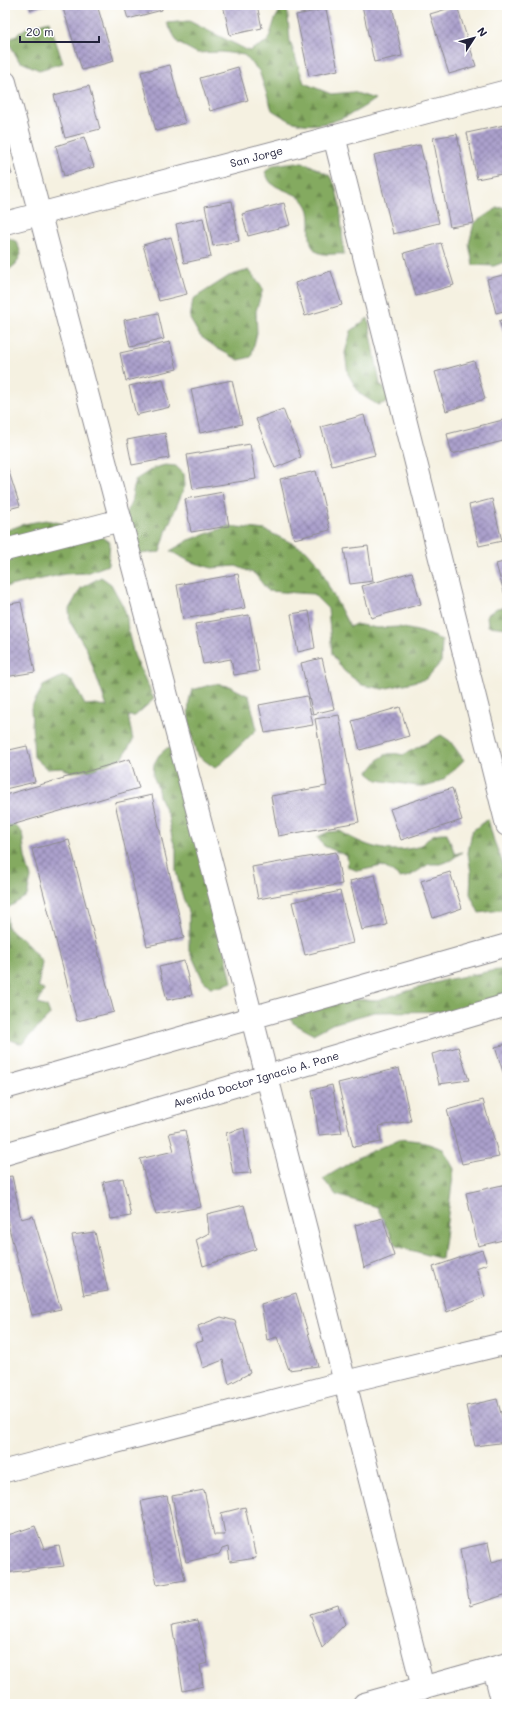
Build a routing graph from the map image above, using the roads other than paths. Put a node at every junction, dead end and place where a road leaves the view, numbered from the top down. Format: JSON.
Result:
{"nodes":[{"id":1,"x":5,"y":82,"type":"edge"},
{"id":2,"x":507,"y":91,"type":"edge"},
{"id":3,"x":334,"y":136,"type":"junction"},
{"id":4,"x":40,"y":214,"type":"junction"},
{"id":5,"x":5,"y":223,"type":"edge"},
{"id":6,"x":121,"y":520,"type":"junction"},
{"id":7,"x":5,"y":550,"type":"edge"},
{"id":8,"x":507,"y":825,"type":"edge"},
{"id":9,"x":507,"y":945,"type":"edge"},
{"id":10,"x":507,"y":1005,"type":"edge"},
{"id":11,"x":252,"y":1018,"type":"junction"},
{"id":12,"x":267,"y":1078,"type":"junction"},
{"id":13,"x":5,"y":1088,"type":"edge"},
{"id":14,"x":5,"y":1154,"type":"edge"},
{"id":15,"x":507,"y":1343,"type":"edge"},
{"id":16,"x":345,"y":1382,"type":"junction"},
{"id":17,"x":5,"y":1471,"type":"edge"},
{"id":18,"x":500,"y":1666,"type":"edge"},
{"id":19,"x":423,"y":1688,"type":"junction"},
{"id":20,"x":364,"y":1704,"type":"edge"},
{"id":21,"x":503,"y":1704,"type":"edge"}],
"edges":[{"from":1,"to":4,"type":"street"},
{"from":2,"to":3,"type":"street","name":"San Jorge"},
{"from":3,"to":4,"type":"street","name":"San Jorge"},
{"from":3,"to":8,"type":"street"},
{"from":4,"to":5,"type":"street","name":"San Jorge"},
{"from":4,"to":6,"type":"street"},
{"from":6,"to":7,"type":"street"},
{"from":6,"to":11,"type":"street"},
{"from":9,"to":11,"type":"street"},
{"from":10,"to":12,"type":"street","name":"Avenida Doctor Ignacio A. Pane"},
{"from":11,"to":12,"type":"street"},
{"from":11,"to":13,"type":"street"},
{"from":12,"to":14,"type":"street","name":"Avenida Doctor Ignacio A. Pane"},
{"from":12,"to":16,"type":"street"},
{"from":15,"to":16,"type":"street"},
{"from":16,"to":17,"type":"street"},
{"from":16,"to":19,"type":"street"},
{"from":18,"to":19,"type":"street"},
{"from":18,"to":21,"type":"street"},
{"from":19,"to":20,"type":"street"}]}
